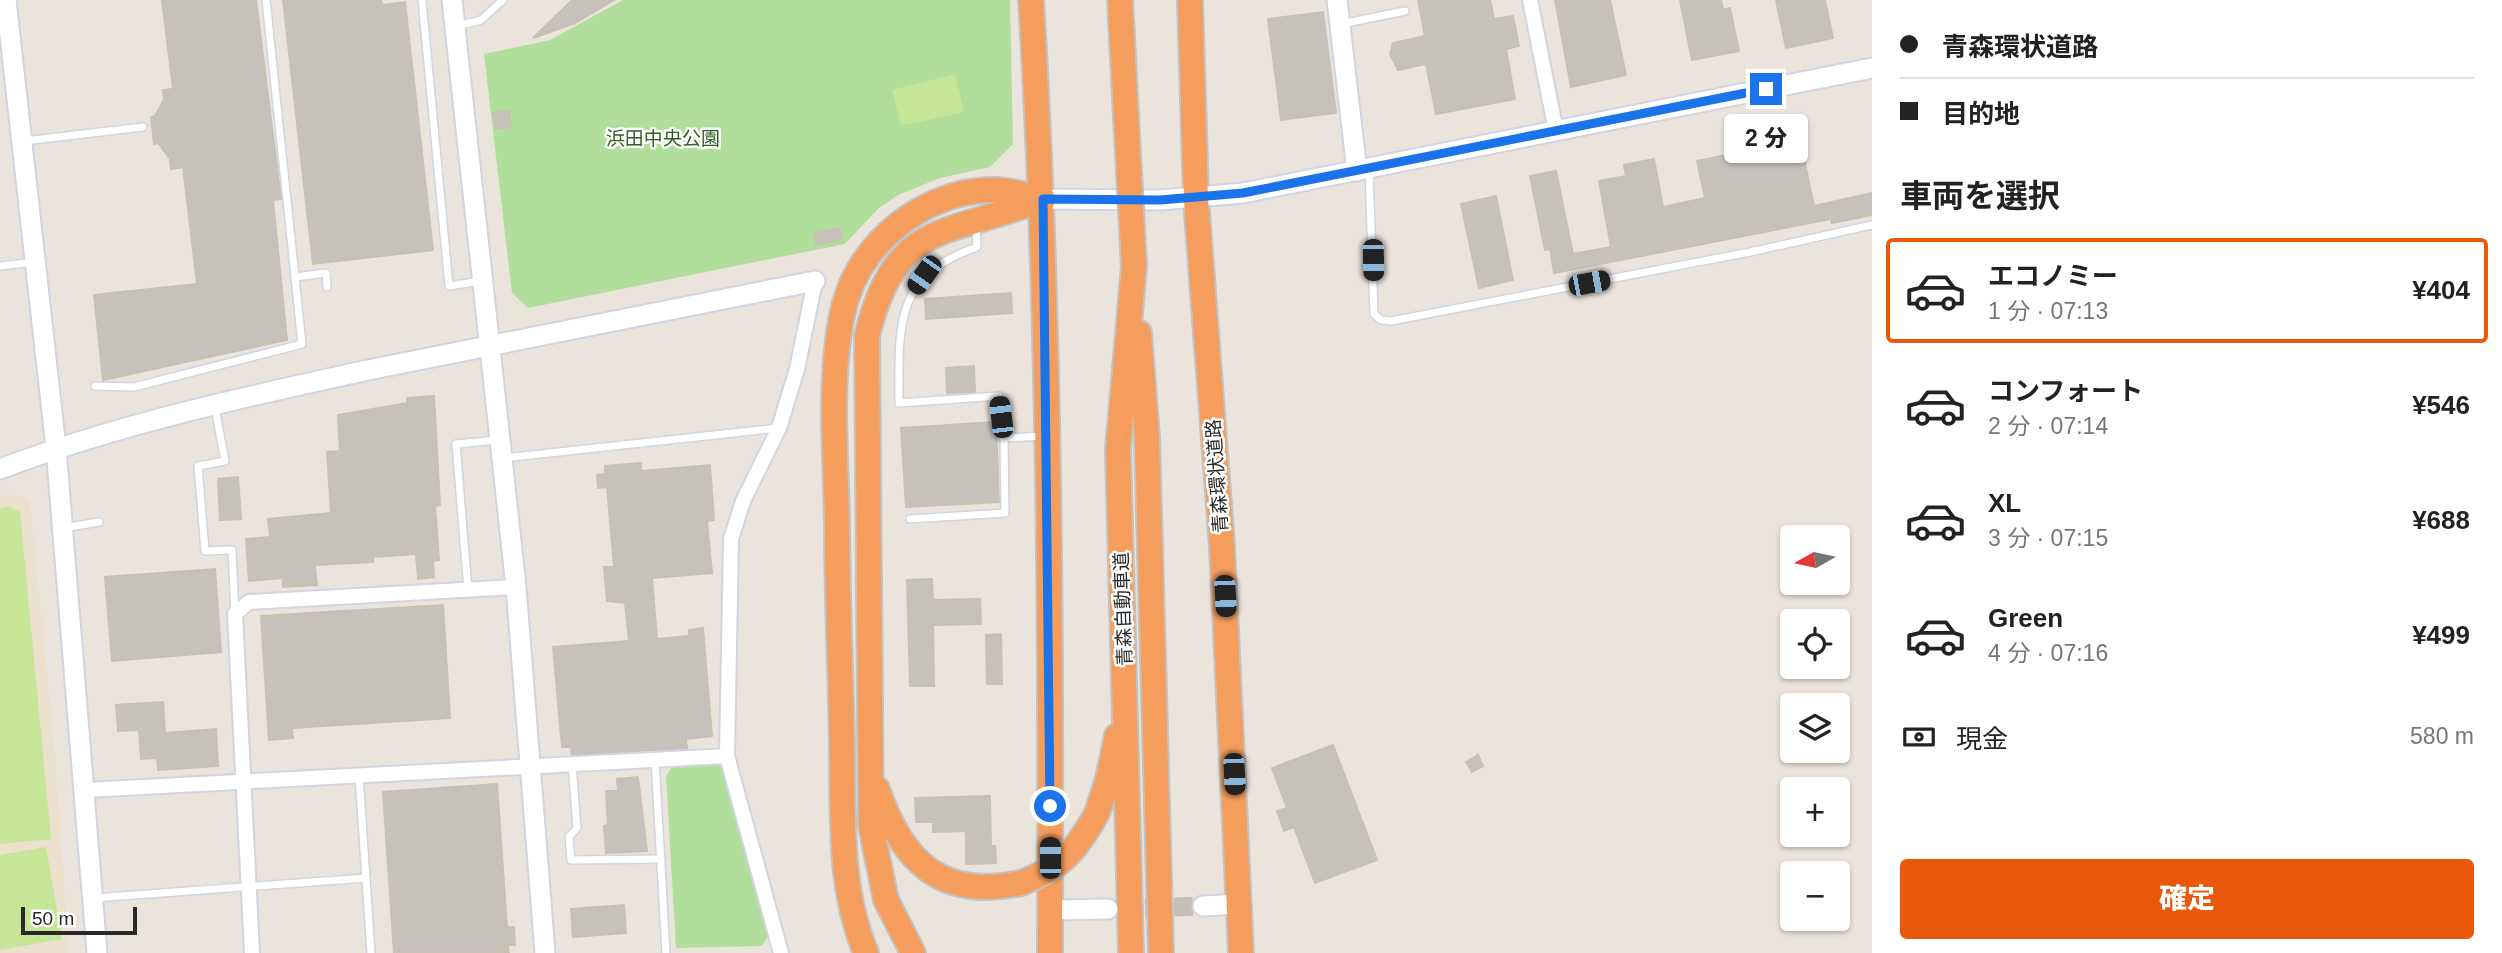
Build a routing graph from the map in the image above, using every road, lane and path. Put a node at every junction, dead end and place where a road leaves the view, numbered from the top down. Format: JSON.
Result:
{"nodes":[{"id":1,"x":6,"y":0,"type":"edge"},
{"id":2,"x":266,"y":0,"type":"edge"},
{"id":3,"x":422,"y":0,"type":"edge"},
{"id":4,"x":452,"y":0,"type":"edge"},
{"id":5,"x":503,"y":0,"type":"edge"},
{"id":6,"x":1031,"y":0,"type":"edge"},
{"id":7,"x":1120,"y":0,"type":"edge"},
{"id":8,"x":1190,"y":0,"type":"edge"},
{"id":9,"x":1337,"y":0,"type":"edge"},
{"id":10,"x":1530,"y":0,"type":"edge"},
{"id":11,"x":1405,"y":11,"type":"dead end"},
{"id":12,"x":1340,"y":24,"type":"junction"},
{"id":13,"x":457,"y":26,"type":"junction"},
{"id":14,"x":1872,"y":68,"type":"edge"},
{"id":15,"x":143,"y":127,"type":"dead end"},
{"id":16,"x":1556,"y":131,"type":"junction"},
{"id":17,"x":20,"y":142,"type":"junction"},
{"id":18,"x":1363,"y":170,"type":"junction"},
{"id":19,"x":1043,"y":199,"type":"junction"},
{"id":20,"x":1196,"y":199,"type":"junction"},
{"id":21,"x":976,"y":221,"type":"junction"},
{"id":22,"x":1872,"y":225,"type":"edge"},
{"id":23,"x":35,"y":262,"type":"junction"},
{"id":24,"x":0,"y":266,"type":"edge"},
{"id":25,"x":1134,"y":266,"type":"junction"},
{"id":26,"x":295,"y":276,"type":"junction"},
{"id":27,"x":485,"y":281,"type":"junction"},
{"id":28,"x":816,"y":281,"type":"joint"},
{"id":29,"x":327,"y":287,"type":"dead end"},
{"id":30,"x":492,"y":344,"type":"junction"},
{"id":31,"x":95,"y":386,"type":"dead end"},
{"id":32,"x":214,"y":403,"type":"junction"},
{"id":33,"x":779,"y":428,"type":"junction"},
{"id":34,"x":1047,"y":436,"type":"junction"},
{"id":35,"x":1004,"y":438,"type":"junction"},
{"id":36,"x":56,"y":448,"type":"junction"},
{"id":37,"x":502,"y":449,"type":"junction"},
{"id":38,"x":0,"y":469,"type":"edge"},
{"id":39,"x":910,"y":519,"type":"dead end"},
{"id":40,"x":99,"y":522,"type":"dead end"},
{"id":41,"x":62,"y":528,"type":"junction"},
{"id":42,"x":516,"y":587,"type":"junction"},
{"id":43,"x":468,"y":590,"type":"junction"},
{"id":44,"x":235,"y":614,"type":"junction"},
{"id":45,"x":1126,"y":688,"type":"junction"},
{"id":46,"x":1155,"y":697,"type":"junction"},
{"id":47,"x":842,"y":748,"type":"junction"},
{"id":48,"x":727,"y":756,"type":"junction"},
{"id":49,"x":655,"y":760,"type":"junction"},
{"id":50,"x":572,"y":764,"type":"junction"},
{"id":51,"x":531,"y":766,"type":"junction"},
{"id":52,"x":359,"y":775,"type":"junction"},
{"id":53,"x":872,"y":775,"type":"junction"},
{"id":54,"x":243,"y":782,"type":"junction"},
{"id":55,"x":86,"y":790,"type":"junction"},
{"id":56,"x":661,"y":859,"type":"junction"},
{"id":57,"x":366,"y":878,"type":"junction"},
{"id":58,"x":249,"y":886,"type":"junction"},
{"id":59,"x":93,"y":898,"type":"junction"},
{"id":60,"x":1239,"y":904,"type":"junction"},
{"id":61,"x":1203,"y":905,"type":"tunnel mouth"},
{"id":62,"x":1108,"y":909,"type":"tunnel mouth"},
{"id":63,"x":1050,"y":910,"type":"junction"},
{"id":64,"x":906,"y":952,"type":"edge"},
{"id":65,"x":97,"y":953,"type":"edge"},
{"id":66,"x":252,"y":953,"type":"edge"},
{"id":67,"x":371,"y":953,"type":"edge"},
{"id":68,"x":545,"y":953,"type":"edge"},
{"id":69,"x":666,"y":953,"type":"edge"},
{"id":70,"x":780,"y":953,"type":"edge"},
{"id":71,"x":866,"y":953,"type":"edge"},
{"id":72,"x":1050,"y":953,"type":"edge"},
{"id":73,"x":1131,"y":953,"type":"edge"},
{"id":74,"x":1161,"y":953,"type":"edge"},
{"id":75,"x":1173,"y":953,"type":"edge"},
{"id":76,"x":1241,"y":953,"type":"edge"}],
"edges":[{"from":1,"to":17,"type":"street"},
{"from":2,"to":26,"type":"lane"},
{"from":3,"to":27,"type":"lane"},
{"from":4,"to":13,"type":"street"},
{"from":5,"to":13,"type":"lane"},
{"from":6,"to":19,"type":"highway"},
{"from":7,"to":25,"type":"highway","name":"青森自動車道","bridge":true},
{"from":8,"to":20,"type":"highway","name":"青森環状道路"},
{"from":9,"to":12,"type":"street"},
{"from":10,"to":16,"type":"street"},
{"from":11,"to":12,"type":"lane"},
{"from":12,"to":18,"type":"street"},
{"from":13,"to":27,"type":"street"},
{"from":14,"to":16,"type":"street"},
{"from":15,"to":17,"type":"lane"},
{"from":16,"to":18,"type":"street"},
{"from":17,"to":23,"type":"street"},
{"from":18,"to":20,"type":"street"},
{"from":18,"to":22,"type":"lane"},
{"from":19,"to":20,"type":"street"},
{"from":19,"to":21,"type":"highway"},
{"from":19,"to":34,"type":"highway"},
{"from":19,"to":47,"type":"highway"},
{"from":20,"to":60,"type":"highway","name":"青森環状道路"},
{"from":21,"to":35,"type":"lane"},
{"from":21,"to":53,"type":"highway"},
{"from":23,"to":24,"type":"lane"},
{"from":23,"to":36,"type":"street"},
{"from":25,"to":45,"type":"highway","name":"青森自動車道"},
{"from":25,"to":46,"type":"highway","name":"青森自動車道"},
{"from":26,"to":29,"type":"lane"},
{"from":26,"to":31,"type":"lane"},
{"from":27,"to":30,"type":"street"},
{"from":28,"to":30,"type":"street"},
{"from":28,"to":33,"type":"street"},
{"from":30,"to":32,"type":"street"},
{"from":30,"to":37,"type":"street"},
{"from":32,"to":36,"type":"street"},
{"from":32,"to":44,"type":"lane"},
{"from":33,"to":37,"type":"lane"},
{"from":33,"to":48,"type":"street"},
{"from":34,"to":35,"type":"lane"},
{"from":34,"to":63,"type":"highway"},
{"from":35,"to":39,"type":"lane"},
{"from":36,"to":38,"type":"street"},
{"from":36,"to":41,"type":"street"},
{"from":37,"to":42,"type":"street"},
{"from":37,"to":43,"type":"lane"},
{"from":40,"to":41,"type":"lane"},
{"from":41,"to":55,"type":"street"},
{"from":42,"to":43,"type":"street"},
{"from":42,"to":51,"type":"street"},
{"from":43,"to":44,"type":"street"},
{"from":44,"to":54,"type":"street"},
{"from":45,"to":53,"type":"highway","bridge":true},
{"from":45,"to":73,"type":"highway","name":"青森自動車道"},
{"from":46,"to":74,"type":"highway","name":"青森自動車道"},
{"from":46,"to":75,"type":"highway"},
{"from":47,"to":64,"type":"highway"},
{"from":47,"to":71,"type":"highway"},
{"from":48,"to":49,"type":"street"},
{"from":48,"to":70,"type":"street"},
{"from":49,"to":50,"type":"street"},
{"from":49,"to":56,"type":"lane"},
{"from":50,"to":51,"type":"street"},
{"from":50,"to":56,"type":"lane"},
{"from":51,"to":52,"type":"street"},
{"from":51,"to":68,"type":"street"},
{"from":52,"to":54,"type":"street"},
{"from":52,"to":57,"type":"lane"},
{"from":53,"to":64,"type":"highway"},
{"from":54,"to":55,"type":"street"},
{"from":54,"to":58,"type":"street"},
{"from":55,"to":59,"type":"street"},
{"from":56,"to":69,"type":"lane"},
{"from":57,"to":58,"type":"lane"},
{"from":57,"to":67,"type":"lane"},
{"from":58,"to":59,"type":"lane"},
{"from":58,"to":66,"type":"street"},
{"from":59,"to":65,"type":"street"},
{"from":60,"to":61,"type":"street"},
{"from":60,"to":76,"type":"highway","name":"青森環状道路"},
{"from":62,"to":63,"type":"street"},
{"from":63,"to":72,"type":"highway"}]}
